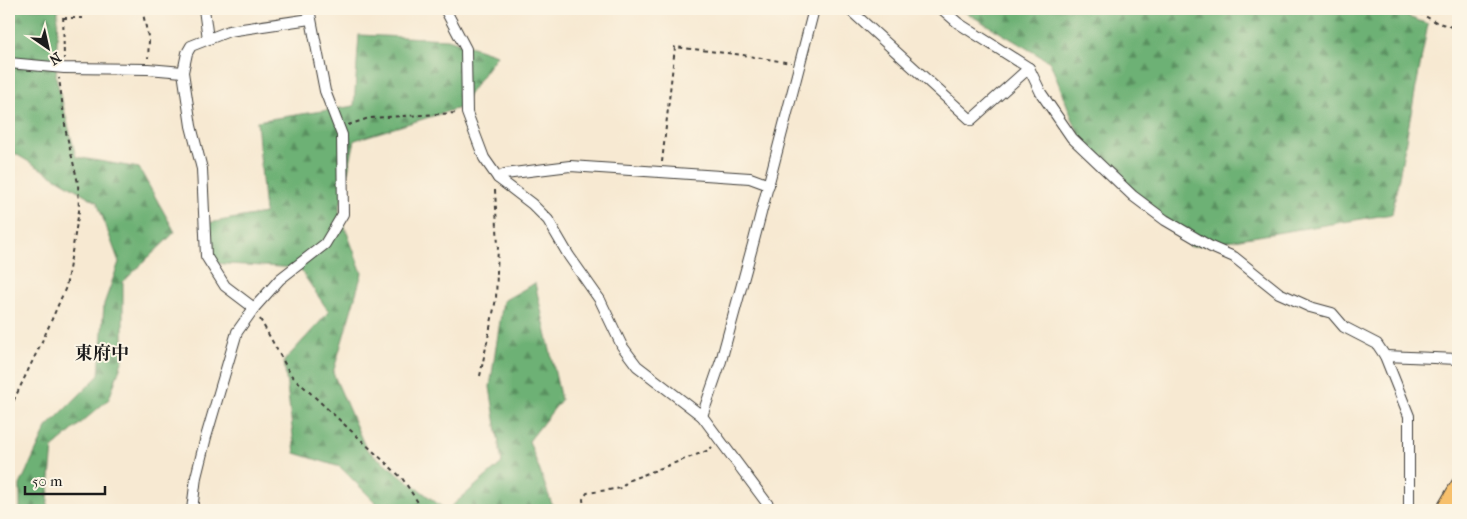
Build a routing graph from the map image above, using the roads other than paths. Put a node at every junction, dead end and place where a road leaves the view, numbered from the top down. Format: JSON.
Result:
{"nodes":[{"id":1,"x":204,"y":9,"type":"edge"},
{"id":2,"x":445,"y":9,"type":"edge"},
{"id":3,"x":814,"y":9,"type":"edge"},
{"id":4,"x":849,"y":9,"type":"edge"},
{"id":5,"x":942,"y":9,"type":"edge"},
{"id":6,"x":310,"y":14,"type":"edge"},
{"id":7,"x":208,"y":39,"type":"junction"},
{"id":8,"x":9,"y":63,"type":"edge"},
{"id":9,"x":1029,"y":68,"type":"junction"},
{"id":10,"x":183,"y":72,"type":"junction"},
{"id":11,"x":498,"y":178,"type":"junction"},
{"id":12,"x":769,"y":185,"type":"junction"},
{"id":13,"x":254,"y":308,"type":"junction"},
{"id":14,"x":1385,"y":356,"type":"junction"},
{"id":15,"x":1458,"y":359,"type":"edge"},
{"id":16,"x":702,"y":416,"type":"junction"},
{"id":17,"x":1458,"y":483,"type":"edge"},
{"id":18,"x":192,"y":510,"type":"edge"},
{"id":19,"x":772,"y":510,"type":"edge"},
{"id":20,"x":1410,"y":510,"type":"edge"},
{"id":21,"x":1442,"y":510,"type":"edge"}],
"edges":[{"from":1,"to":7,"type":"street"},
{"from":2,"to":11,"type":"street"},
{"from":3,"to":12,"type":"street"},
{"from":4,"to":9,"type":"street"},
{"from":5,"to":9,"type":"street"},
{"from":6,"to":7,"type":"street"},
{"from":6,"to":13,"type":"street"},
{"from":7,"to":10,"type":"street"},
{"from":8,"to":10,"type":"street"},
{"from":9,"to":14,"type":"street"},
{"from":10,"to":13,"type":"street"},
{"from":11,"to":12,"type":"street"},
{"from":11,"to":16,"type":"street"},
{"from":12,"to":16,"type":"street"},
{"from":13,"to":18,"type":"street"},
{"from":14,"to":15,"type":"street"},
{"from":14,"to":20,"type":"street"},
{"from":16,"to":19,"type":"street"},
{"from":17,"to":21,"type":"main road"}]}
